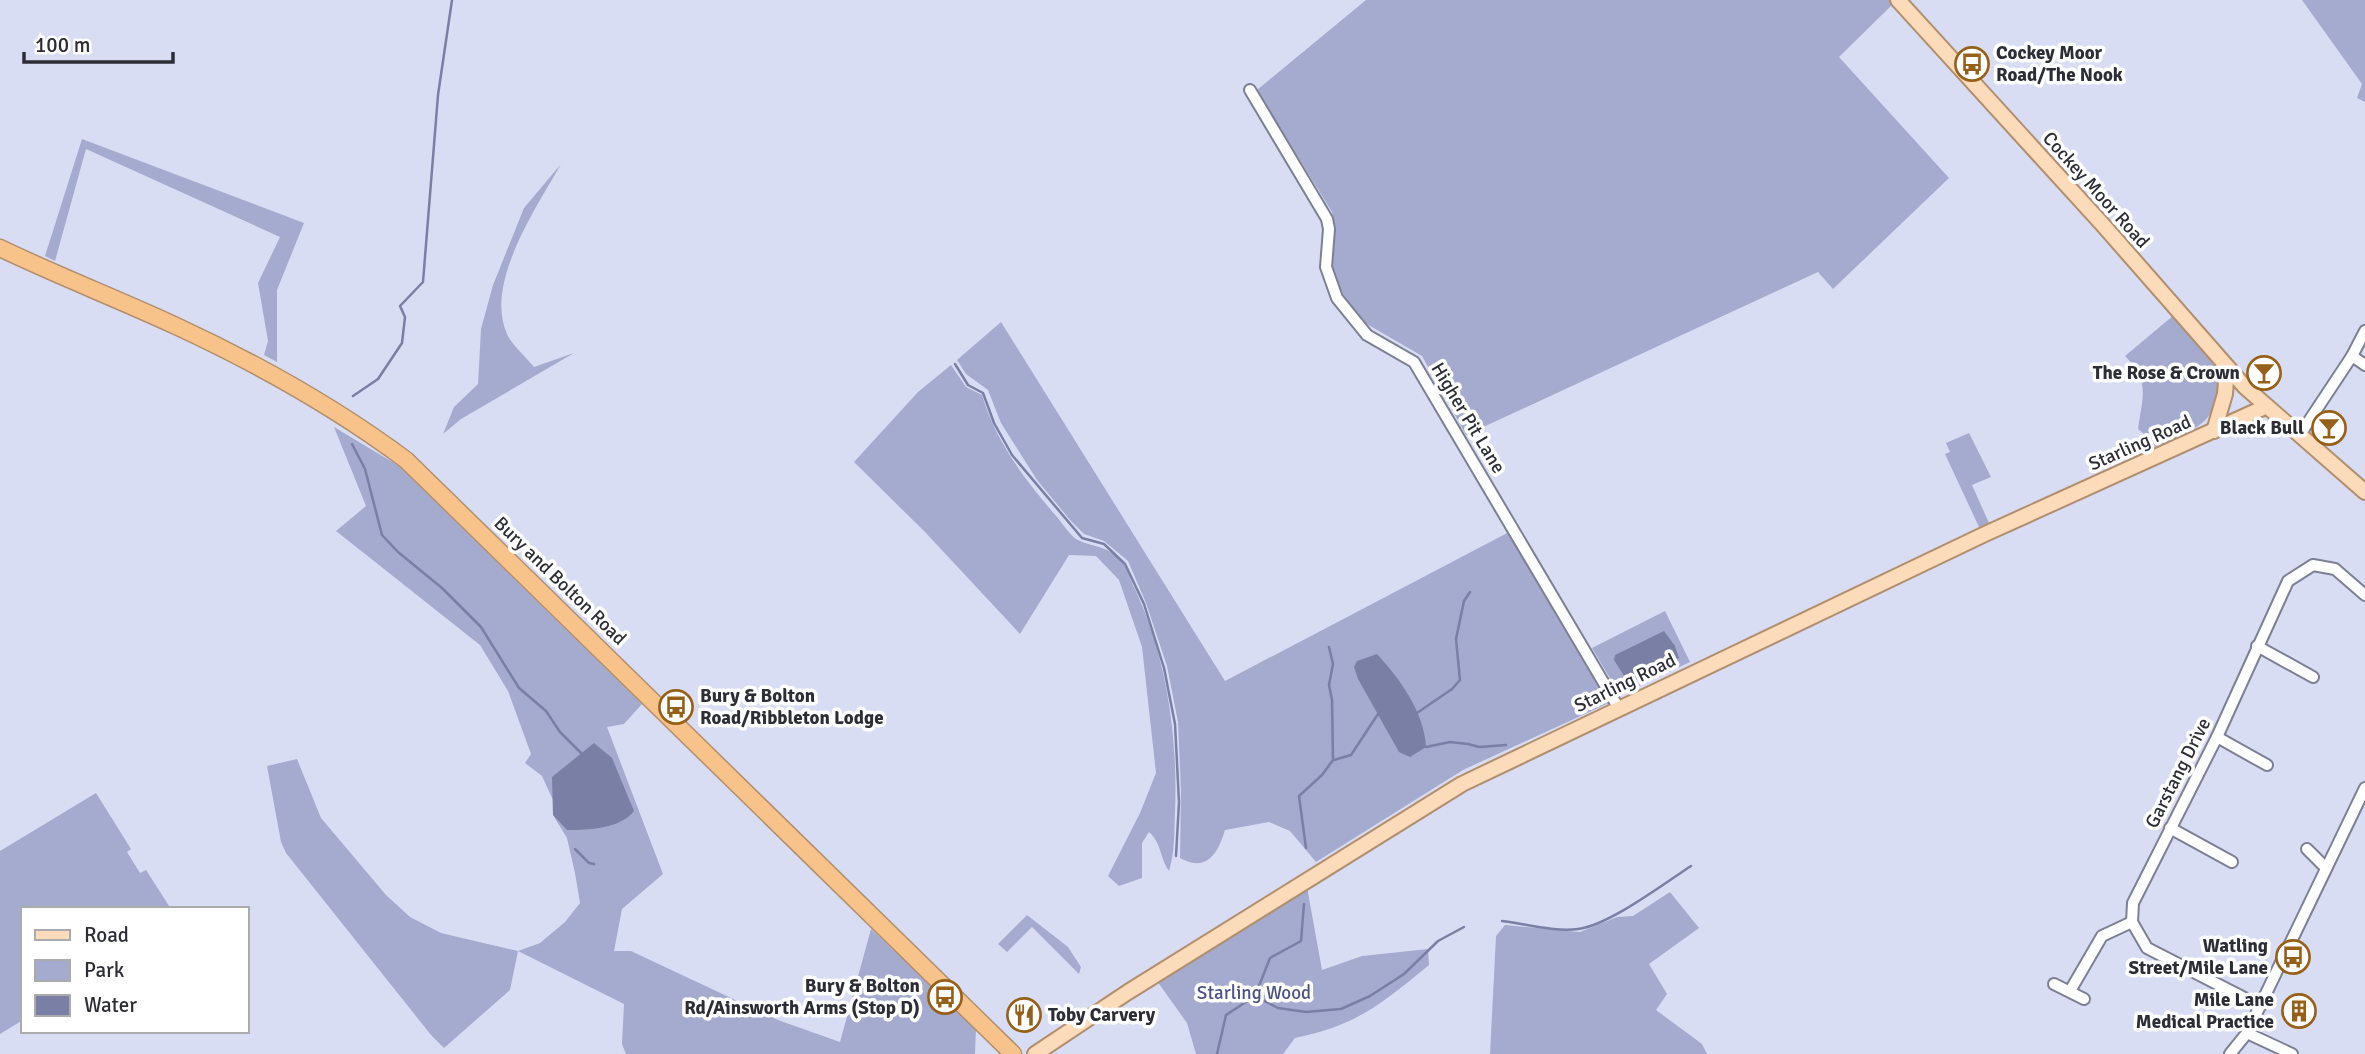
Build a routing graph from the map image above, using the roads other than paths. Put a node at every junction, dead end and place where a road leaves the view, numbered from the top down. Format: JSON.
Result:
{"nodes":[{"id":1,"x":1898,"y":0,"type":"edge"},
{"id":2,"x":1250,"y":90,"type":"dead end"},
{"id":3,"x":0,"y":248,"type":"edge"},
{"id":4,"x":2365,"y":331,"type":"edge"},
{"id":5,"x":2352,"y":356,"type":"junction"},
{"id":6,"x":2365,"y":365,"type":"edge"},
{"id":7,"x":2227,"y":368,"type":"junction"},
{"id":8,"x":2265,"y":407,"type":"junction"},
{"id":9,"x":2214,"y":431,"type":"junction"},
{"id":10,"x":2299,"y":436,"type":"junction"},
{"id":11,"x":2365,"y":492,"type":"edge"},
{"id":12,"x":2365,"y":595,"type":"edge"},
{"id":13,"x":2257,"y":646,"type":"junction"},
{"id":14,"x":2313,"y":678,"type":"dead end"},
{"id":15,"x":1618,"y":708,"type":"junction"},
{"id":16,"x":2217,"y":737,"type":"junction"},
{"id":17,"x":2267,"y":765,"type":"dead end"},
{"id":18,"x":2365,"y":788,"type":"edge"},
{"id":19,"x":2170,"y":828,"type":"junction"},
{"id":20,"x":2307,"y":849,"type":"dead end"},
{"id":21,"x":2232,"y":862,"type":"dead end"},
{"id":22,"x":2326,"y":868,"type":"junction"},
{"id":23,"x":2132,"y":922,"type":"junction"},
{"id":24,"x":2054,"y":984,"type":"dead end"},
{"id":25,"x":2070,"y":991,"type":"junction"},
{"id":26,"x":2084,"y":999,"type":"dead end"},
{"id":27,"x":2260,"y":1006,"type":"junction"},
{"id":28,"x":2247,"y":1033,"type":"junction"},
{"id":29,"x":1013,"y":1054,"type":"edge"},
{"id":30,"x":1035,"y":1054,"type":"edge"},
{"id":31,"x":2230,"y":1054,"type":"edge"},
{"id":32,"x":2292,"y":1054,"type":"edge"}],
"edges":[{"from":1,"to":7,"type":"main road","name":"Cockey Moor Road"},
{"from":2,"to":15,"type":"street","name":"Higher Pit Lane"},
{"from":3,"to":29,"type":"highway","name":"Bury and Bolton Road"},
{"from":4,"to":5,"type":"street"},
{"from":5,"to":6,"type":"street"},
{"from":5,"to":10,"type":"street"},
{"from":7,"to":8,"type":"main road","name":"Cockey Moor Road"},
{"from":7,"to":9,"type":"main road"},
{"from":8,"to":9,"type":"main road","name":"Starling Road"},
{"from":8,"to":10,"type":"main road","name":"Cockey Moor Road"},
{"from":9,"to":15,"type":"main road","name":"Starling Road"},
{"from":10,"to":11,"type":"main road","name":"Cockey Moor Road"},
{"from":12,"to":13,"type":"street","name":"Garstang Drive"},
{"from":13,"to":14,"type":"street"},
{"from":13,"to":16,"type":"street","name":"Garstang Drive"},
{"from":15,"to":30,"type":"main road","name":"Starling Road"},
{"from":16,"to":17,"type":"street"},
{"from":16,"to":19,"type":"street","name":"Garstang Drive"},
{"from":18,"to":22,"type":"street"},
{"from":19,"to":21,"type":"street"},
{"from":19,"to":23,"type":"street","name":"Garstang Drive"},
{"from":20,"to":22,"type":"street"},
{"from":22,"to":27,"type":"street"},
{"from":23,"to":25,"type":"street"},
{"from":23,"to":27,"type":"street"},
{"from":24,"to":25,"type":"street"},
{"from":25,"to":26,"type":"street"},
{"from":27,"to":28,"type":"street"},
{"from":28,"to":31,"type":"street"},
{"from":28,"to":32,"type":"street"}]}
